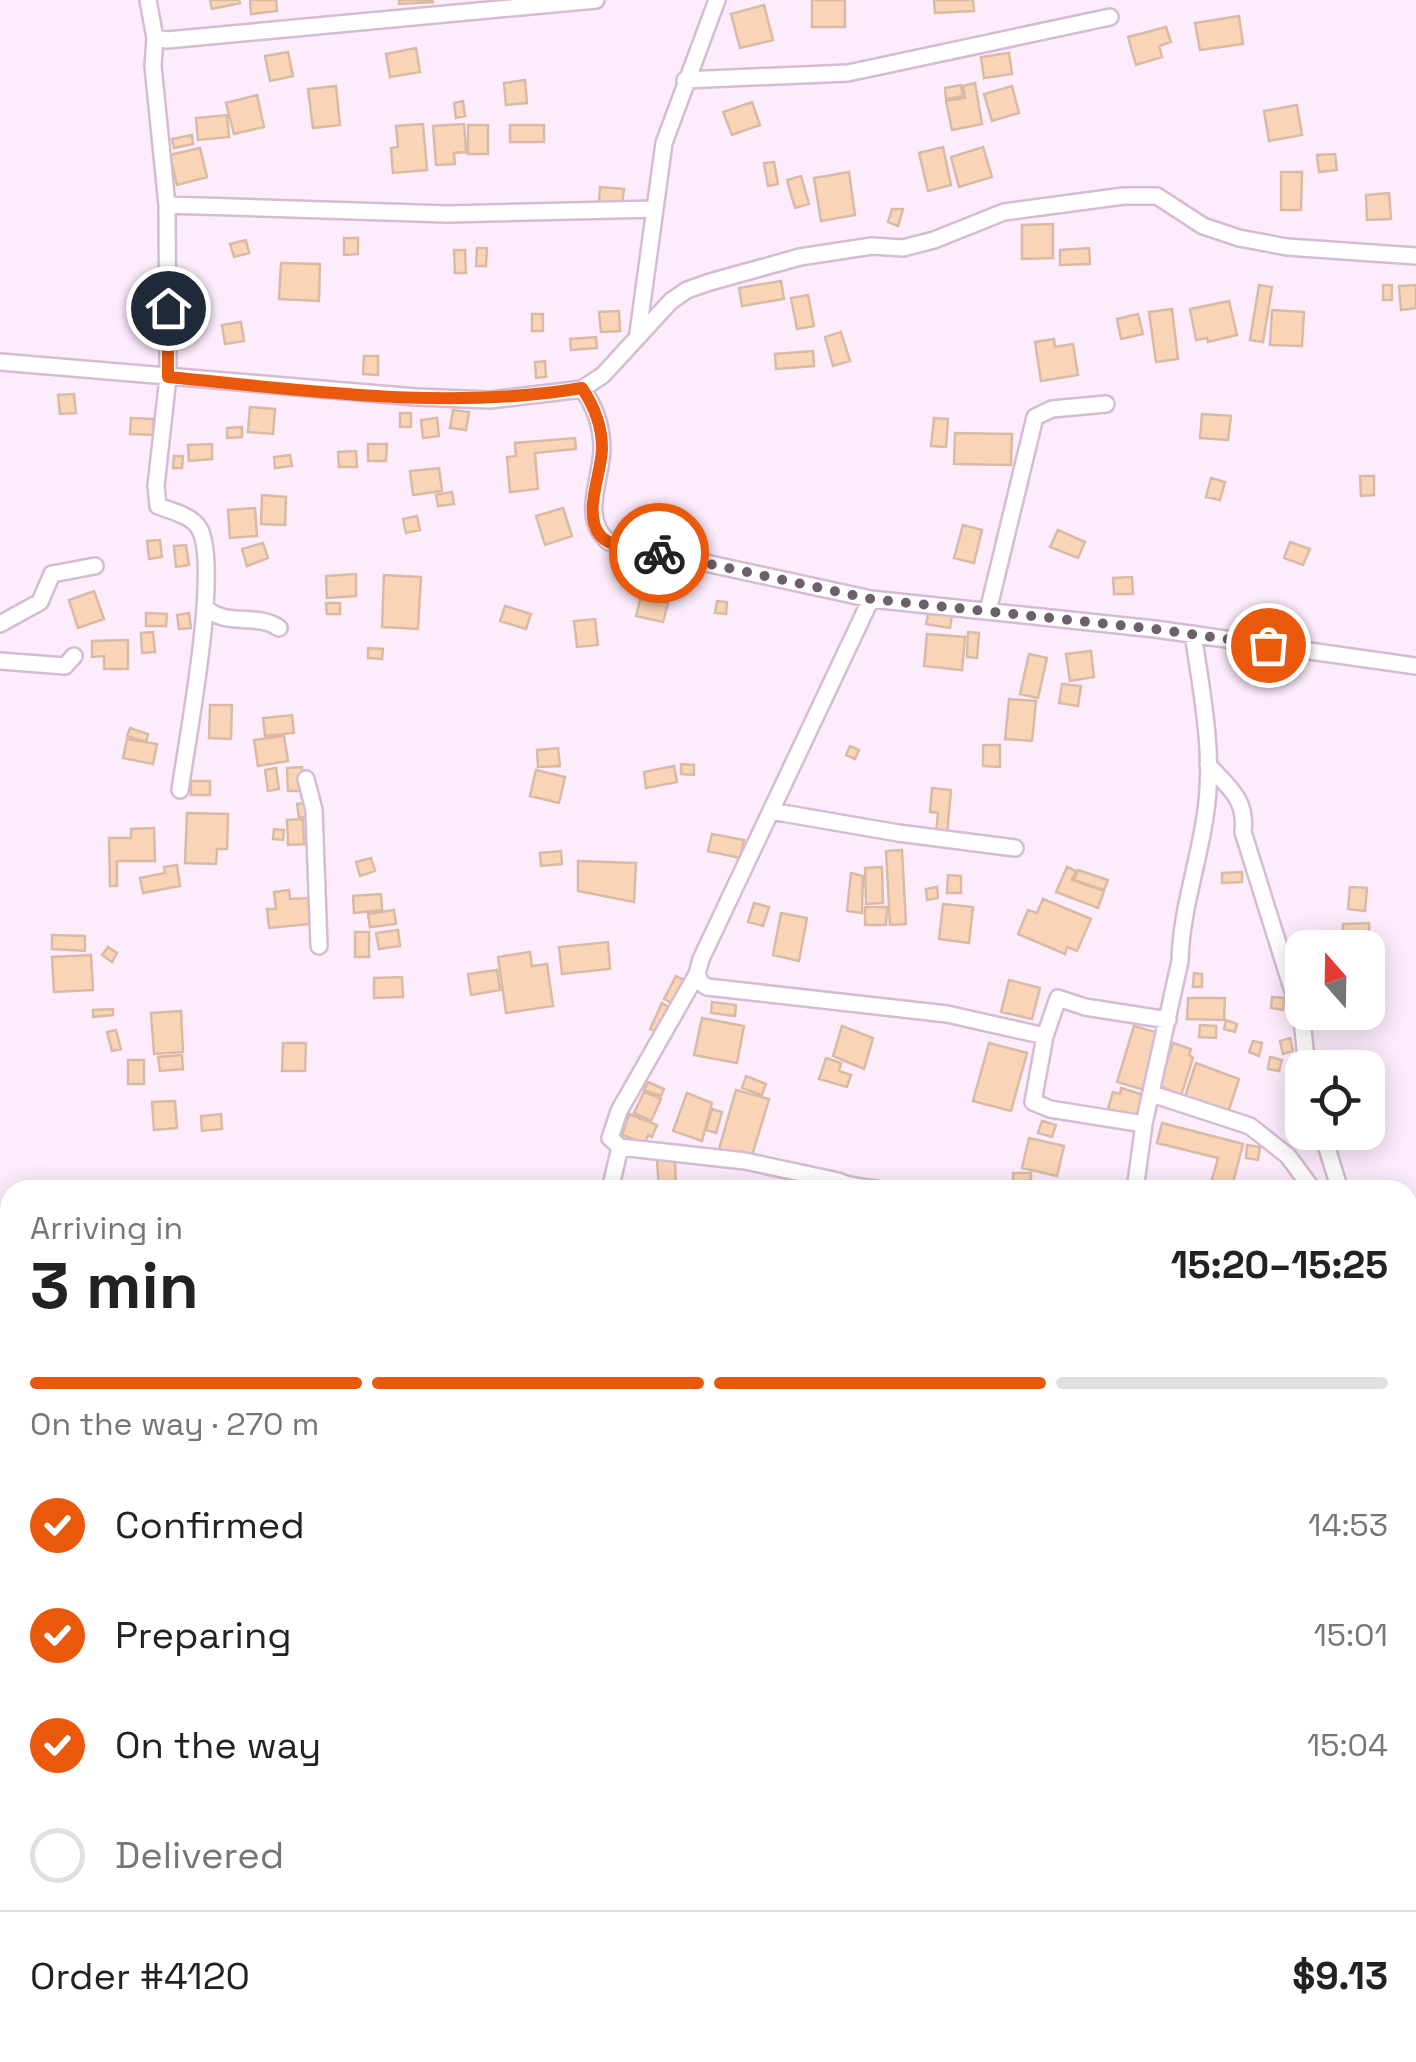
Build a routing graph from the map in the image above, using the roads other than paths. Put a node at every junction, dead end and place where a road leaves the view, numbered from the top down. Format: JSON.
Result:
{"nodes":[{"id":1,"x":148,"y":0,"type":"edge"},
{"id":2,"x":596,"y":0,"type":"edge"},
{"id":3,"x":716,"y":0,"type":"edge"},
{"id":4,"x":1110,"y":17,"type":"dead end"},
{"id":5,"x":155,"y":38,"type":"junction"},
{"id":6,"x":685,"y":80,"type":"junction"},
{"id":7,"x":166,"y":205,"type":"junction"},
{"id":8,"x":655,"y":209,"type":"junction"},
{"id":9,"x":1416,"y":256,"type":"edge"},
{"id":10,"x":638,"y":333,"type":"junction"},
{"id":11,"x":0,"y":362,"type":"edge"},
{"id":12,"x":168,"y":377,"type":"junction"},
{"id":13,"x":582,"y":388,"type":"junction"},
{"id":14,"x":1106,"y":404,"type":"dead end"},
{"id":15,"x":95,"y":566,"type":"dead end"},
{"id":16,"x":871,"y":599,"type":"junction"},
{"id":17,"x":205,"y":607,"type":"junction"},
{"id":18,"x":988,"y":612,"type":"junction"},
{"id":19,"x":0,"y":624,"type":"edge"},
{"id":20,"x":279,"y":628,"type":"dead end"},
{"id":21,"x":1194,"y":634,"type":"junction"},
{"id":22,"x":74,"y":656,"type":"dead end"},
{"id":23,"x":0,"y":661,"type":"edge"},
{"id":24,"x":1416,"y":666,"type":"edge"},
{"id":25,"x":1208,"y":765,"type":"junction"},
{"id":26,"x":306,"y":779,"type":"dead end"},
{"id":27,"x":180,"y":790,"type":"dead end"},
{"id":28,"x":771,"y":811,"type":"junction"},
{"id":29,"x":1015,"y":848,"type":"dead end"},
{"id":30,"x":319,"y":946,"type":"dead end"},
{"id":31,"x":697,"y":974,"type":"junction"},
{"id":32,"x":1168,"y":1020,"type":"junction"},
{"id":33,"x":1045,"y":1036,"type":"junction"},
{"id":34,"x":1305,"y":1050,"type":"edge"},
{"id":35,"x":1152,"y":1094,"type":"junction"},
{"id":36,"x":1144,"y":1124,"type":"junction"},
{"id":37,"x":620,"y":1147,"type":"junction"},
{"id":38,"x":1328,"y":1150,"type":"edge"},
{"id":39,"x":612,"y":1180,"type":"edge"},
{"id":40,"x":833,"y":1180,"type":"edge"},
{"id":41,"x":1137,"y":1180,"type":"edge"},
{"id":42,"x":1306,"y":1180,"type":"edge"},
{"id":43,"x":1337,"y":1180,"type":"edge"}],
"edges":[{"from":1,"to":5,"type":"street"},
{"from":2,"to":5,"type":"street"},
{"from":3,"to":6,"type":"street"},
{"from":4,"to":6,"type":"street"},
{"from":5,"to":7,"type":"street"},
{"from":6,"to":8,"type":"street"},
{"from":7,"to":8,"type":"street"},
{"from":7,"to":12,"type":"street"},
{"from":8,"to":10,"type":"street"},
{"from":9,"to":10,"type":"street"},
{"from":10,"to":13,"type":"street"},
{"from":11,"to":12,"type":"street"},
{"from":12,"to":13,"type":"street"},
{"from":12,"to":17,"type":"street"},
{"from":13,"to":16,"type":"street"},
{"from":14,"to":18,"type":"street"},
{"from":15,"to":19,"type":"street"},
{"from":16,"to":18,"type":"street"},
{"from":16,"to":28,"type":"street"},
{"from":17,"to":20,"type":"street"},
{"from":17,"to":27,"type":"street"},
{"from":18,"to":21,"type":"street"},
{"from":21,"to":24,"type":"street"},
{"from":21,"to":25,"type":"street"},
{"from":22,"to":23,"type":"street"},
{"from":25,"to":32,"type":"street"},
{"from":25,"to":34,"type":"street"},
{"from":26,"to":30,"type":"street"},
{"from":28,"to":29,"type":"street"},
{"from":28,"to":31,"type":"street"},
{"from":31,"to":33,"type":"street"},
{"from":31,"to":37,"type":"street"},
{"from":32,"to":33,"type":"street"},
{"from":32,"to":35,"type":"street"},
{"from":33,"to":36,"type":"street"},
{"from":35,"to":36,"type":"street"},
{"from":35,"to":42,"type":"street"},
{"from":36,"to":41,"type":"street"},
{"from":37,"to":39,"type":"street"},
{"from":37,"to":40,"type":"street"},
{"from":38,"to":43,"type":"street"}]}
